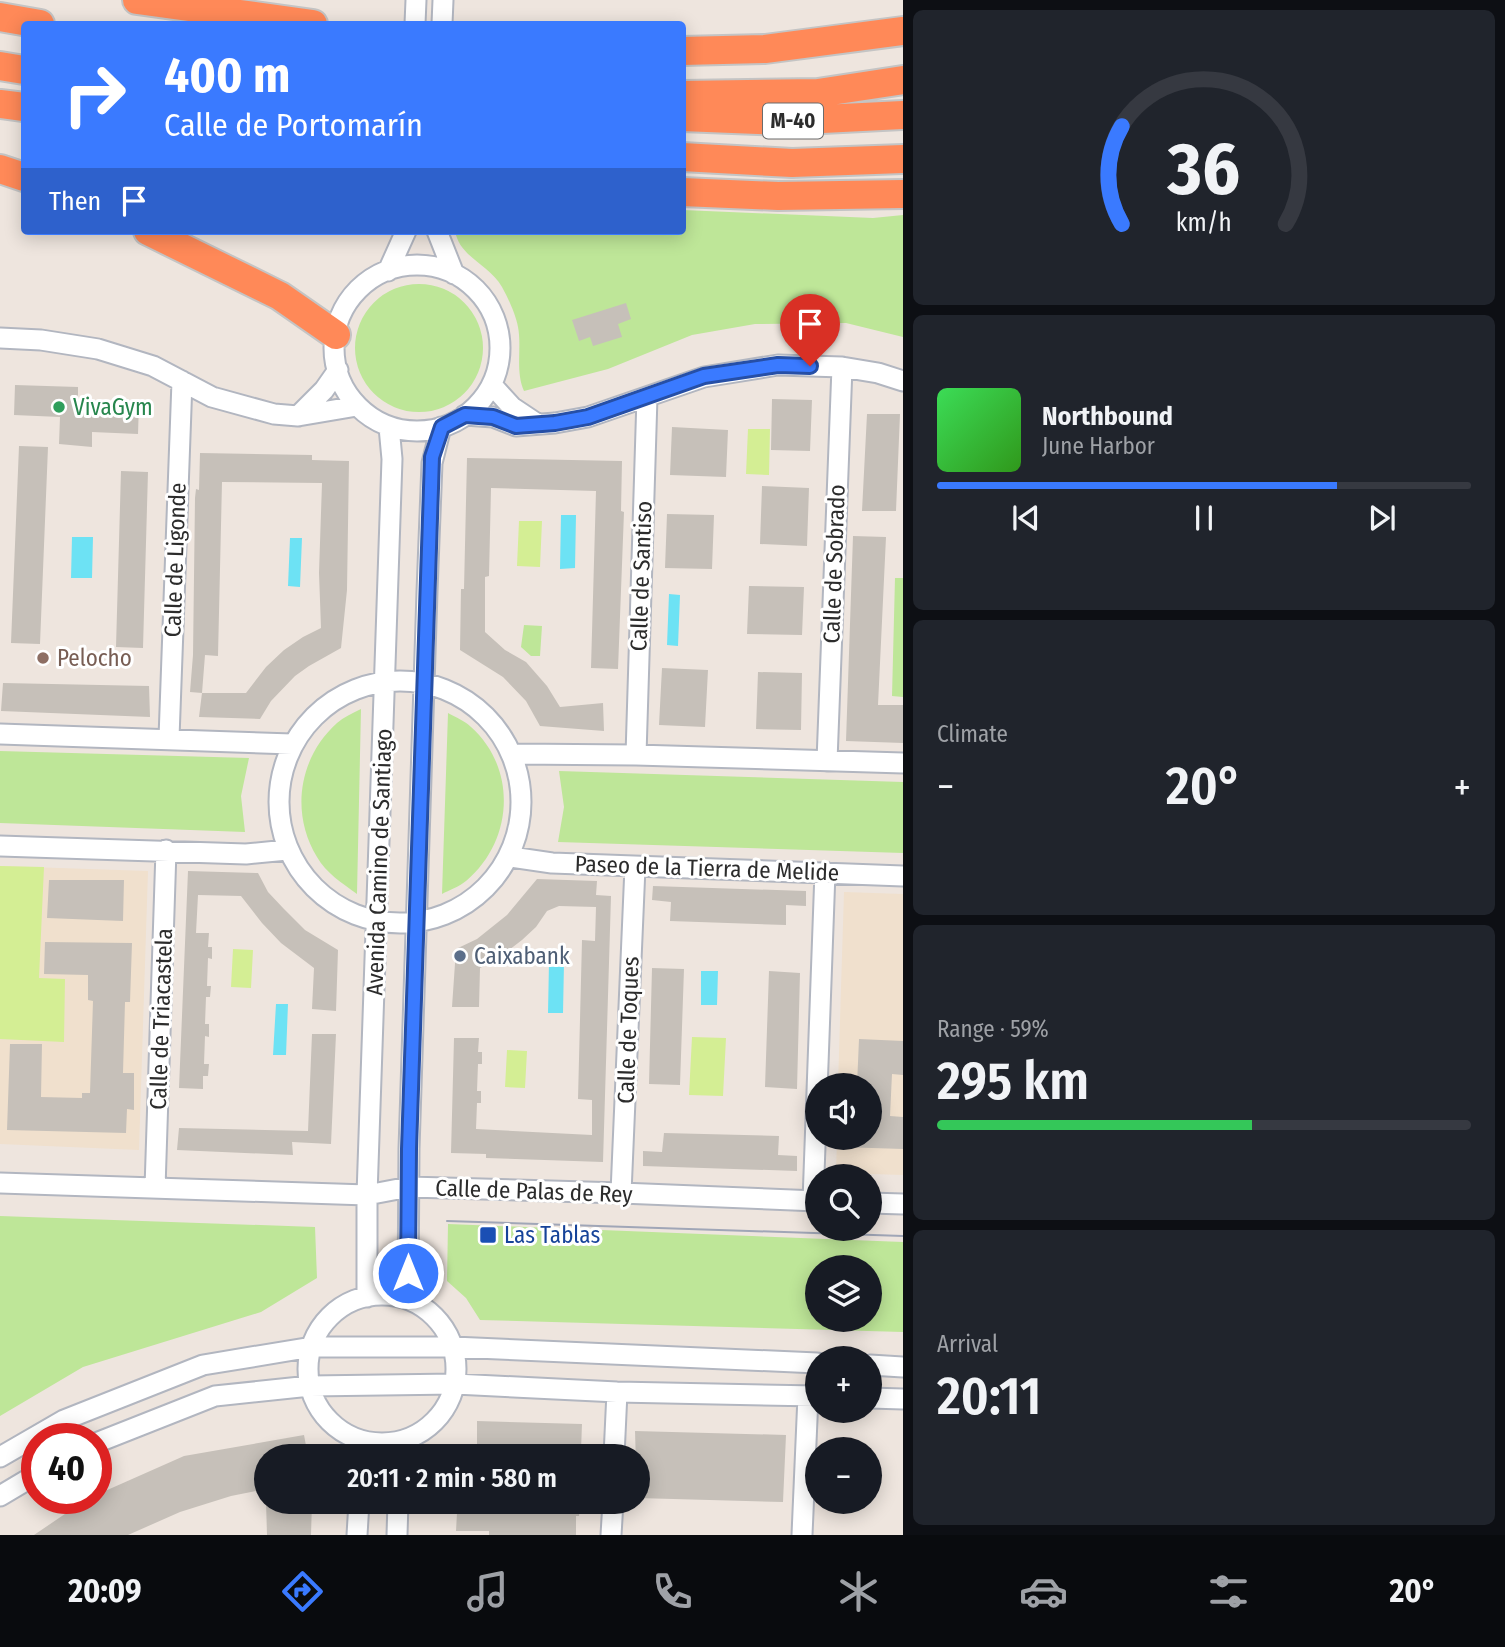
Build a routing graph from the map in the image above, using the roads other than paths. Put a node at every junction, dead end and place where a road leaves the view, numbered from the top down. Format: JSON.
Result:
{"nodes":[{"id":1,"x":138,"y":0,"type":"edge"},
{"id":2,"x":416,"y":0,"type":"edge"},
{"id":3,"x":443,"y":0,"type":"edge"},
{"id":4,"x":0,"y":17,"type":"edge"},
{"id":5,"x":23,"y":21,"type":"edge"},
{"id":6,"x":291,"y":21,"type":"edge"},
{"id":7,"x":415,"y":21,"type":"edge"},
{"id":8,"x":442,"y":21,"type":"edge"},
{"id":9,"x":903,"y":31,"type":"edge"},
{"id":10,"x":686,"y":51,"type":"edge"},
{"id":11,"x":0,"y":66,"type":"edge"},
{"id":12,"x":21,"y":70,"type":"edge"},
{"id":13,"x":903,"y":80,"type":"edge"},
{"id":14,"x":686,"y":95,"type":"edge"},
{"id":15,"x":0,"y":104,"type":"edge"},
{"id":16,"x":21,"y":107,"type":"edge"},
{"id":17,"x":903,"y":115,"type":"edge"},
{"id":18,"x":686,"y":117,"type":"edge"},
{"id":19,"x":686,"y":157,"type":"edge"},
{"id":20,"x":903,"y":159,"type":"edge"},
{"id":21,"x":0,"y":169,"type":"edge"},
{"id":22,"x":21,"y":176,"type":"edge"},
{"id":23,"x":686,"y":192,"type":"edge"},
{"id":24,"x":903,"y":194,"type":"edge"},
{"id":25,"x":156,"y":235,"type":"edge"},
{"id":26,"x":404,"y":235,"type":"edge"},
{"id":27,"x":439,"y":235,"type":"edge"},
{"id":28,"x":388,"y":271,"type":"junction"},
{"id":29,"x":454,"y":274,"type":"junction"},
{"id":30,"x":336,"y":335,"type":"junction"},
{"id":31,"x":0,"y":338,"type":"edge"},
{"id":32,"x":842,"y":367,"type":"junction"},
{"id":33,"x":338,"y":370,"type":"junction"},
{"id":34,"x":182,"y":381,"type":"junction"},
{"id":35,"x":903,"y":381,"type":"edge"},
{"id":36,"x":492,"y":385,"type":"junction"},
{"id":37,"x":647,"y":397,"type":"junction"},
{"id":38,"x":357,"y":406,"type":"junction"},
{"id":39,"x":465,"y":415,"type":"junction"},
{"id":40,"x":298,"y":416,"type":"junction"},
{"id":41,"x":536,"y":423,"type":"junction"},
{"id":42,"x":442,"y":427,"type":"junction"},
{"id":43,"x":389,"y":428,"type":"junction"},
{"id":44,"x":384,"y":682,"type":"junction"},
{"id":45,"x":425,"y":686,"type":"junction"},
{"id":46,"x":0,"y":734,"type":"edge"},
{"id":47,"x":169,"y":738,"type":"junction"},
{"id":48,"x":292,"y":744,"type":"junction"},
{"id":49,"x":514,"y":754,"type":"junction"},
{"id":50,"x":636,"y":755,"type":"junction"},
{"id":51,"x":827,"y":761,"type":"junction"},
{"id":52,"x":903,"y":763,"type":"edge"},
{"id":53,"x":0,"y":846,"type":"edge"},
{"id":54,"x":166,"y":850,"type":"junction"},
{"id":55,"x":287,"y":850,"type":"junction"},
{"id":56,"x":511,"y":857,"type":"junction"},
{"id":57,"x":635,"y":867,"type":"junction"},
{"id":58,"x":825,"y":872,"type":"junction"},
{"id":59,"x":903,"y":876,"type":"edge"},
{"id":60,"x":377,"y":919,"type":"junction"},
{"id":61,"x":418,"y":921,"type":"junction"},
{"id":62,"x":816,"y":1164,"type":"edge"},
{"id":63,"x":0,"y":1183,"type":"edge"},
{"id":64,"x":409,"y":1187,"type":"junction"},
{"id":65,"x":155,"y":1188,"type":"junction"},
{"id":66,"x":621,"y":1193,"type":"junction"},
{"id":67,"x":367,"y":1195,"type":"junction"},
{"id":68,"x":805,"y":1201,"type":"edge"},
{"id":69,"x":882,"y":1203,"type":"edge"},
{"id":70,"x":903,"y":1204,"type":"edge"},
{"id":71,"x":367,"y":1297,"type":"junction"},
{"id":72,"x":408,"y":1298,"type":"junction"},
{"id":73,"x":312,"y":1347,"type":"junction"},
{"id":74,"x":453,"y":1347,"type":"junction"},
{"id":75,"x":805,"y":1362,"type":"edge"},
{"id":76,"x":882,"y":1366,"type":"edge"},
{"id":77,"x":903,"y":1367,"type":"edge"},
{"id":78,"x":455,"y":1384,"type":"junction"},
{"id":79,"x":310,"y":1386,"type":"junction"},
{"id":80,"x":617,"y":1392,"type":"junction"},
{"id":81,"x":805,"y":1396,"type":"edge"},
{"id":82,"x":882,"y":1398,"type":"edge"},
{"id":83,"x":903,"y":1399,"type":"edge"},
{"id":84,"x":810,"y":1423,"type":"edge"},
{"id":85,"x":112,"y":1437,"type":"edge"},
{"id":86,"x":359,"y":1444,"type":"edge"},
{"id":87,"x":407,"y":1444,"type":"edge"},
{"id":88,"x":615,"y":1444,"type":"edge"},
{"id":89,"x":0,"y":1457,"type":"edge"},
{"id":90,"x":21,"y":1484,"type":"edge"},
{"id":91,"x":0,"y":1496,"type":"edge"},
{"id":92,"x":358,"y":1514,"type":"edge"},
{"id":93,"x":398,"y":1514,"type":"edge"},
{"id":94,"x":612,"y":1514,"type":"edge"},
{"id":95,"x":357,"y":1535,"type":"edge"},
{"id":96,"x":397,"y":1535,"type":"edge"},
{"id":97,"x":611,"y":1535,"type":"edge"},
{"id":98,"x":802,"y":1535,"type":"edge"}],
"edges":[{"from":1,"to":6,"type":"highway"},
{"from":2,"to":7,"type":"street"},
{"from":3,"to":8,"type":"street"},
{"from":4,"to":5,"type":"highway"},
{"from":9,"to":10,"type":"highway"},
{"from":11,"to":12,"type":"highway"},
{"from":13,"to":14,"type":"highway"},
{"from":15,"to":16,"type":"highway"},
{"from":17,"to":18,"type":"highway","number":"M-40"},
{"from":19,"to":20,"type":"highway","number":"M-40"},
{"from":21,"to":22,"type":"highway"},
{"from":23,"to":24,"type":"highway"},
{"from":25,"to":30,"type":"highway"},
{"from":26,"to":28,"type":"street"},
{"from":27,"to":29,"type":"street"},
{"from":28,"to":29,"type":"street"},
{"from":28,"to":30,"type":"street"},
{"from":29,"to":36,"type":"street"},
{"from":30,"to":33,"type":"street"},
{"from":31,"to":34,"type":"street"},
{"from":32,"to":35,"type":"street"},
{"from":32,"to":37,"type":"street"},
{"from":32,"to":51,"type":"street","name":"Calle de Sobrado"},
{"from":33,"to":38,"type":"street"},
{"from":33,"to":40,"type":"street"},
{"from":34,"to":40,"type":"street"},
{"from":34,"to":47,"type":"street","name":"Calle de Ligonde"},
{"from":36,"to":39,"type":"street"},
{"from":36,"to":41,"type":"street"},
{"from":37,"to":41,"type":"street"},
{"from":37,"to":50,"type":"street","name":"Calle de Santiso"},
{"from":38,"to":40,"type":"street"},
{"from":38,"to":43,"type":"street"},
{"from":39,"to":41,"type":"street"},
{"from":39,"to":42,"type":"street"},
{"from":42,"to":43,"type":"street"},
{"from":42,"to":45,"type":"street","name":"Avenida Camino de Santiago"},
{"from":43,"to":44,"type":"street","name":"Avenida Camino de Santiago"},
{"from":44,"to":45,"type":"street"},
{"from":44,"to":48,"type":"street"},
{"from":44,"to":60,"type":"street","name":"Avenida Camino de Santiago"},
{"from":45,"to":49,"type":"street"},
{"from":45,"to":61,"type":"street","name":"Avenida Camino de Santiago"},
{"from":46,"to":47,"type":"street"},
{"from":47,"to":48,"type":"street"},
{"from":48,"to":55,"type":"street"},
{"from":49,"to":50,"type":"street"},
{"from":49,"to":56,"type":"street"},
{"from":50,"to":51,"type":"street"},
{"from":51,"to":52,"type":"street"},
{"from":53,"to":54,"type":"street"},
{"from":54,"to":55,"type":"street"},
{"from":54,"to":65,"type":"street","name":"Calle de Triacastela"},
{"from":55,"to":60,"type":"street"},
{"from":56,"to":57,"type":"street","name":"Paseo de la Tierra de Melide"},
{"from":56,"to":61,"type":"street"},
{"from":57,"to":58,"type":"street","name":"Paseo de la Tierra de Melide"},
{"from":57,"to":66,"type":"street","name":"Calle de Toques"},
{"from":58,"to":59,"type":"street","name":"Paseo de la Tierra de Melide"},
{"from":58,"to":62,"type":"street"},
{"from":60,"to":61,"type":"street"},
{"from":60,"to":67,"type":"street","name":"Avenida Camino de Santiago"},
{"from":61,"to":64,"type":"street","name":"Avenida Camino de Santiago"},
{"from":63,"to":65,"type":"street","name":"Calle de Palas de Rey"},
{"from":64,"to":66,"type":"street","name":"Calle de Palas de Rey"},
{"from":64,"to":67,"type":"street","name":"Calle de Palas de Rey"},
{"from":64,"to":72,"type":"street","name":"Avenida Camino de Santiago"},
{"from":65,"to":67,"type":"street","name":"Calle de Palas de Rey"},
{"from":66,"to":68,"type":"street","name":"Calle de Palas de Rey"},
{"from":67,"to":71,"type":"street","name":"Avenida Camino de Santiago"},
{"from":69,"to":70,"type":"street"},
{"from":71,"to":72,"type":"street"},
{"from":71,"to":73,"type":"street"},
{"from":72,"to":74,"type":"street"},
{"from":73,"to":74,"type":"street"},
{"from":73,"to":79,"type":"street"},
{"from":73,"to":89,"type":"street"},
{"from":74,"to":75,"type":"street"},
{"from":74,"to":78,"type":"street"},
{"from":76,"to":77,"type":"street"},
{"from":78,"to":79,"type":"street"},
{"from":78,"to":80,"type":"street"},
{"from":78,"to":87,"type":"street"},
{"from":79,"to":85,"type":"street"},
{"from":79,"to":86,"type":"street"},
{"from":80,"to":81,"type":"street"},
{"from":80,"to":88,"type":"street"},
{"from":82,"to":83,"type":"street"},
{"from":84,"to":98,"type":"street"},
{"from":90,"to":91,"type":"street"},
{"from":92,"to":95,"type":"street"},
{"from":93,"to":96,"type":"street"},
{"from":94,"to":97,"type":"street"}]}
